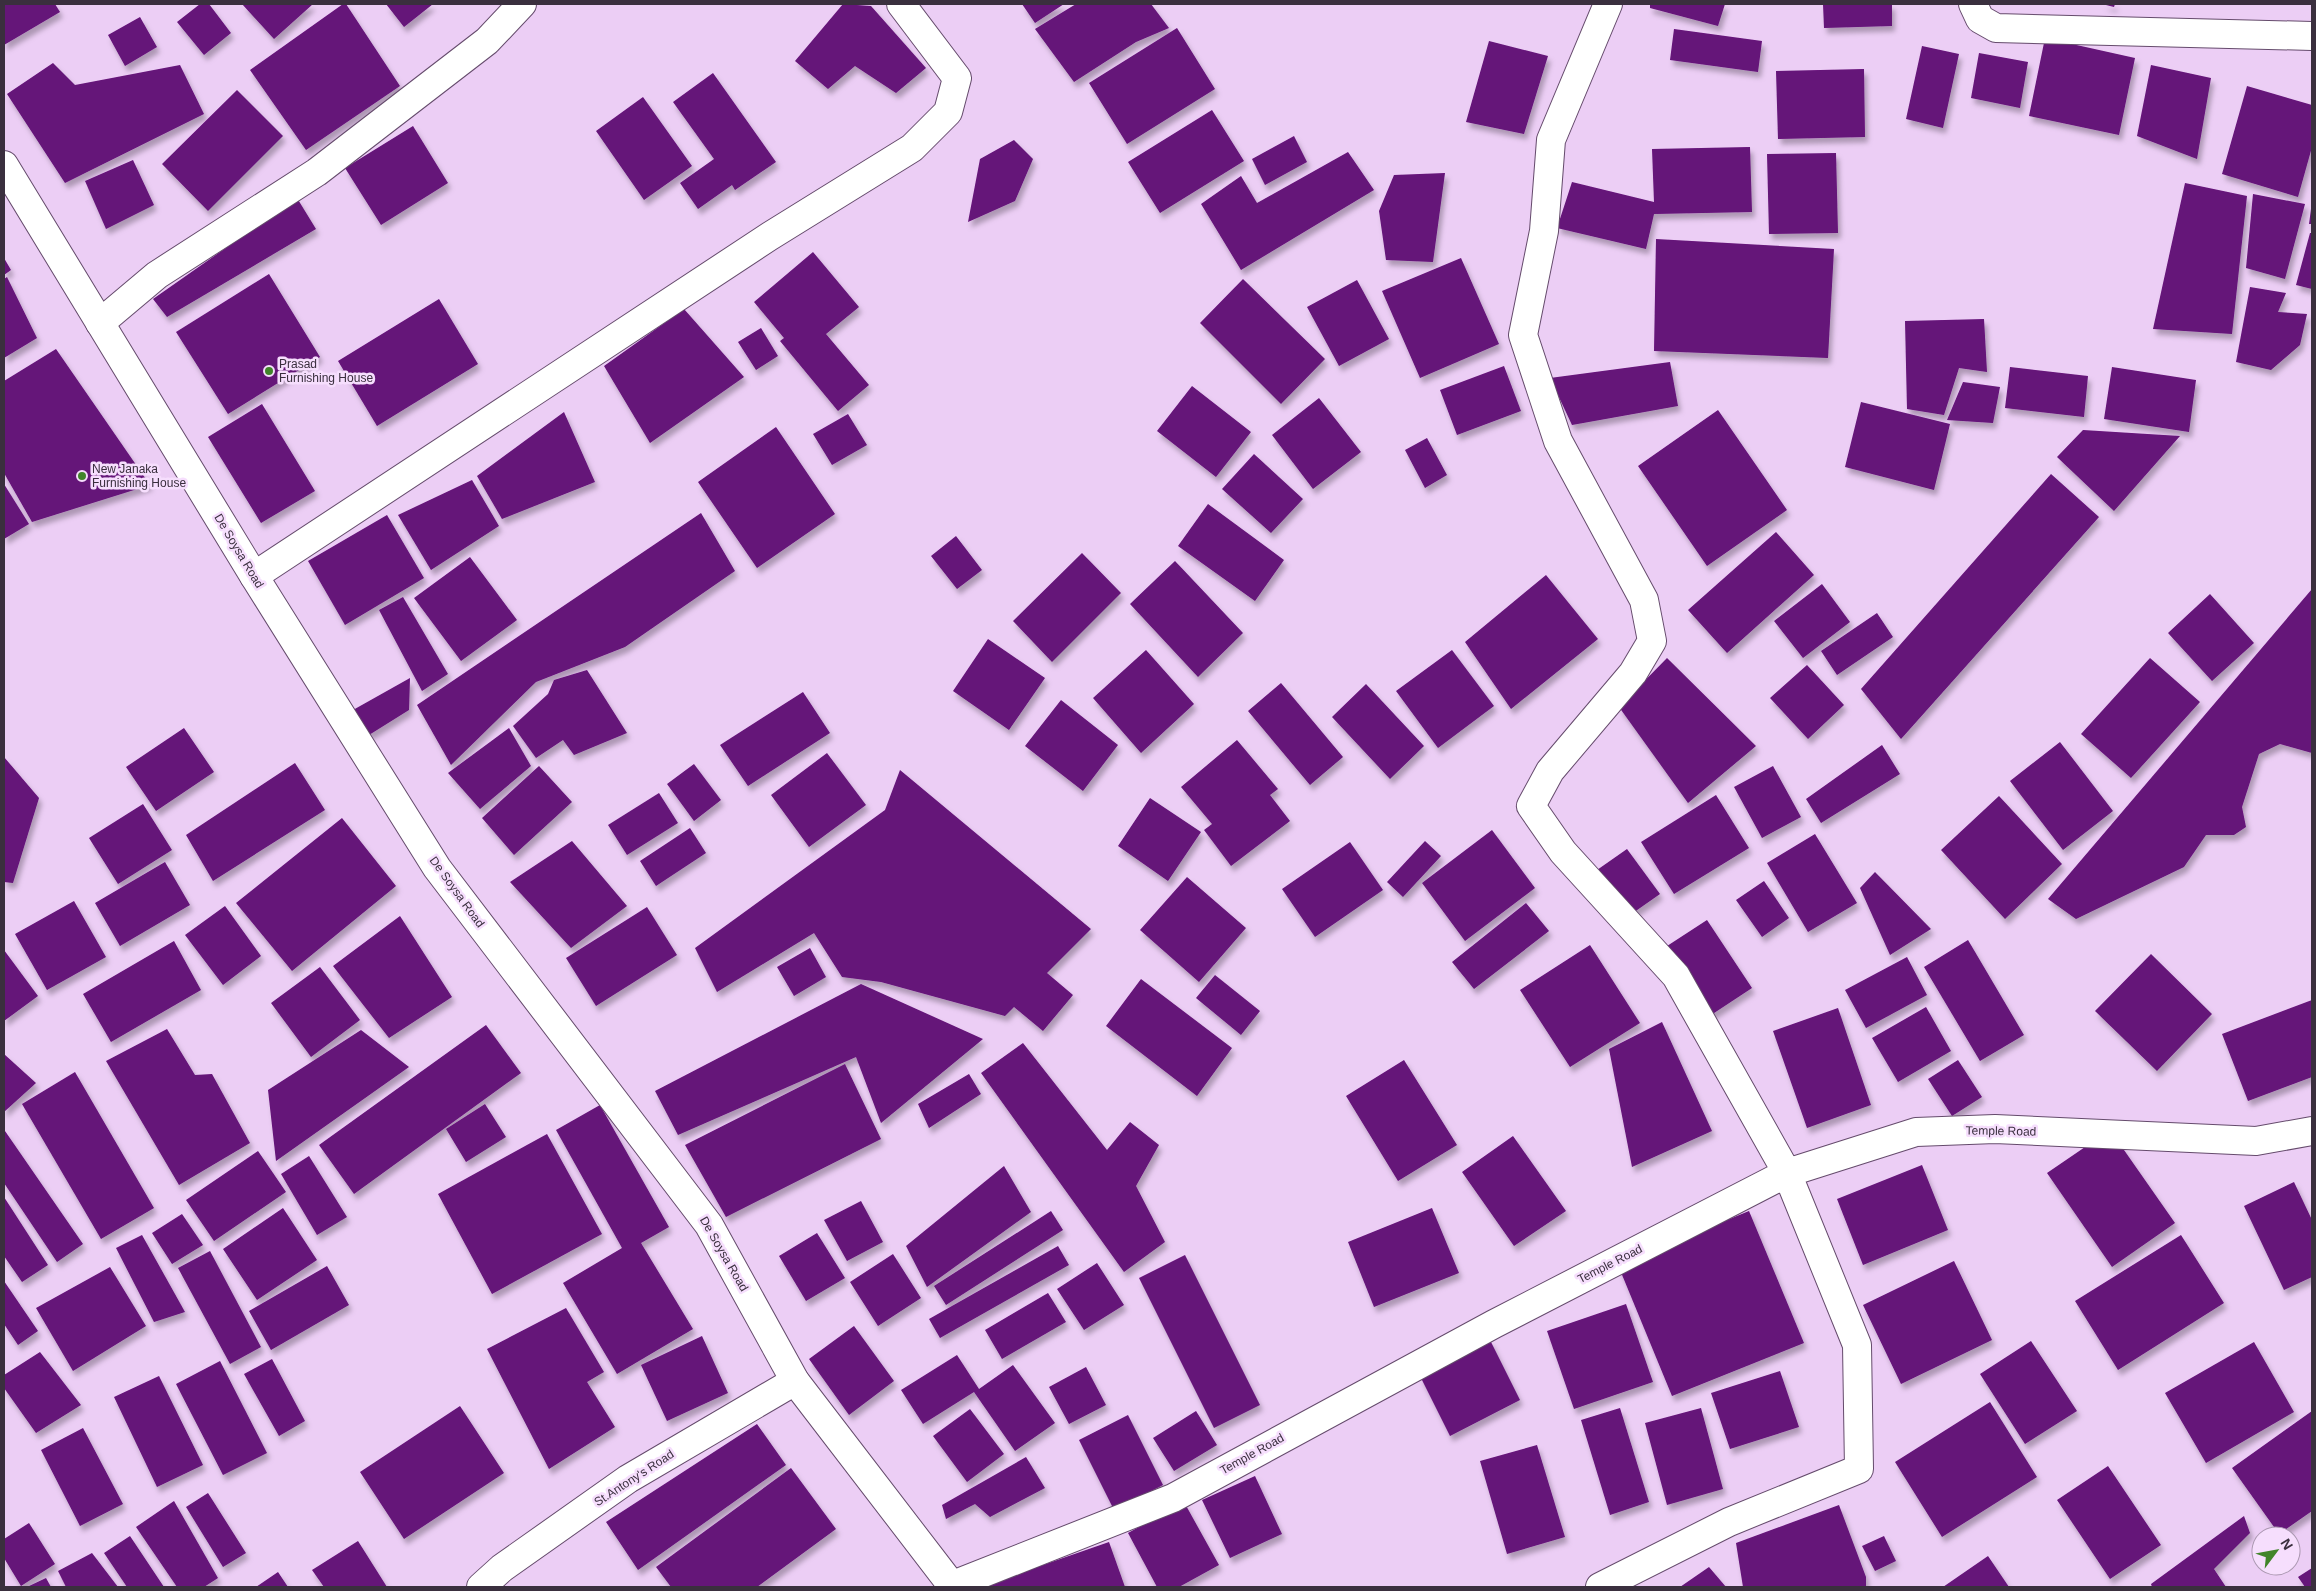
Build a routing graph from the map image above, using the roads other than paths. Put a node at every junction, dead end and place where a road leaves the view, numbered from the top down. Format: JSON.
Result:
{"nodes":[{"id":1,"x":522,"y":4,"type":"edge"},
{"id":2,"x":901,"y":4,"type":"edge"},
{"id":3,"x":1608,"y":4,"type":"edge"},
{"id":4,"x":1974,"y":4,"type":"edge"},
{"id":5,"x":2312,"y":36,"type":"edge"},
{"id":6,"x":4,"y":166,"type":"edge"},
{"id":7,"x":100,"y":323,"type":"junction"},
{"id":8,"x":254,"y":576,"type":"junction"},
{"id":9,"x":2312,"y":1131,"type":"edge"},
{"id":10,"x":1787,"y":1173,"type":"junction"},
{"id":11,"x":795,"y":1381,"type":"junction"},
{"id":12,"x":953,"y":1586,"type":"edge"},
{"id":13,"x":481,"y":1587,"type":"edge"},
{"id":14,"x":1600,"y":1587,"type":"edge"}],
"edges":[{"from":1,"to":7,"type":"street"},
{"from":2,"to":8,"type":"street"},
{"from":3,"to":10,"type":"street"},
{"from":4,"to":5,"type":"street"},
{"from":6,"to":7,"type":"street","name":"De Soysa Road"},
{"from":7,"to":8,"type":"street","name":"De Soysa Road"},
{"from":8,"to":11,"type":"street","name":"De Soysa Road"},
{"from":9,"to":10,"type":"street","name":"Temple Road"},
{"from":10,"to":12,"type":"street","name":"Temple Road"},
{"from":10,"to":14,"type":"street"},
{"from":11,"to":12,"type":"street","name":"De Soysa Road"},
{"from":11,"to":13,"type":"street","name":"St.Antony's Road"}]}
